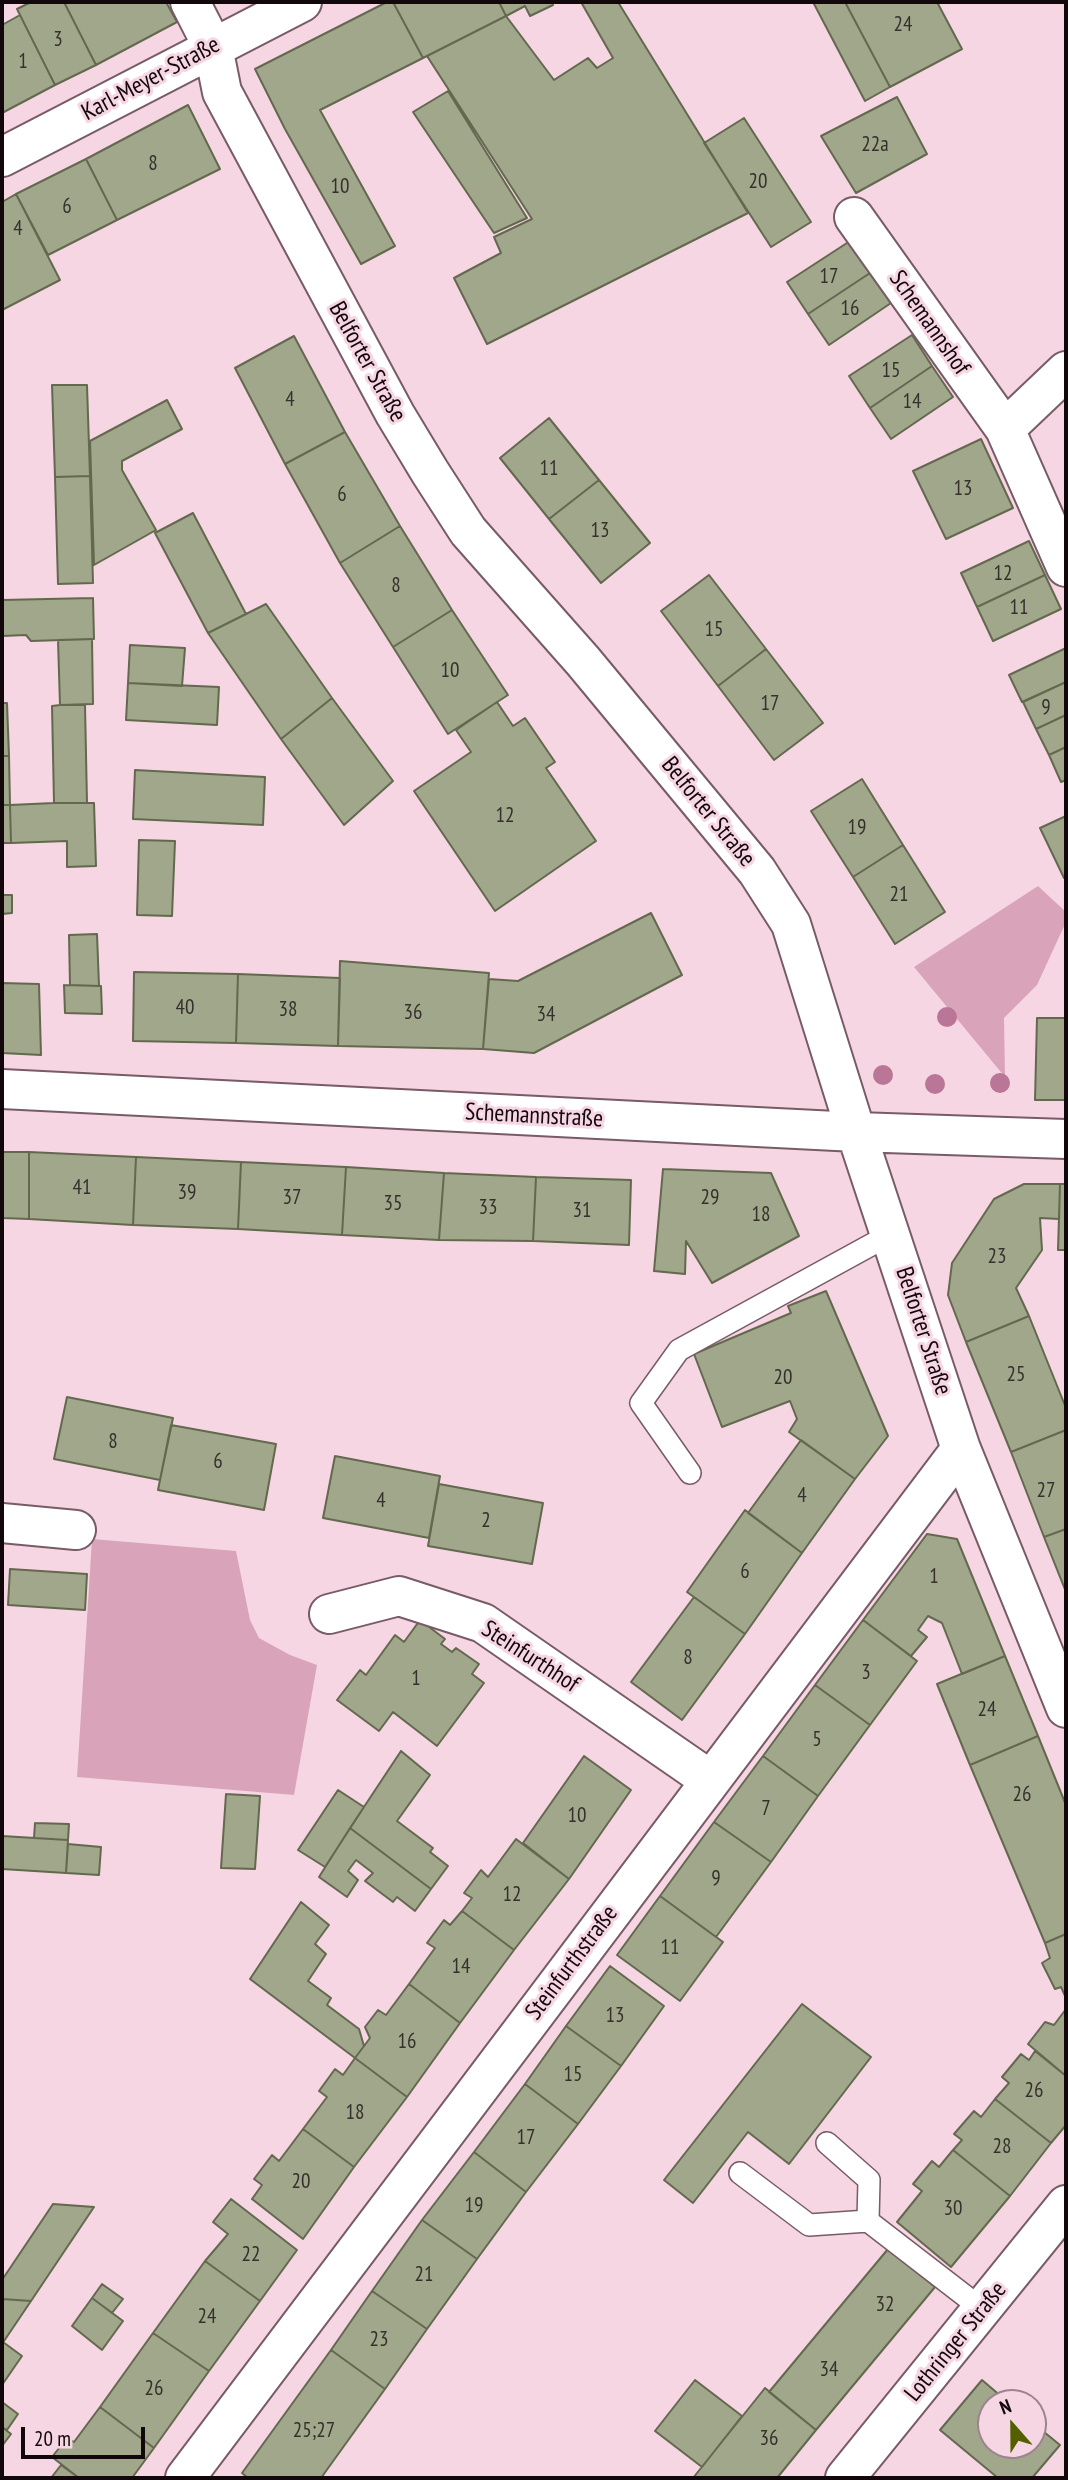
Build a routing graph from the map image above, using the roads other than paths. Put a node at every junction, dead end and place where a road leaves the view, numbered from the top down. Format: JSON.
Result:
{"nodes":[{"id":1,"x":190,"y":2,"type":"edge"},
{"id":2,"x":302,"y":2,"type":"edge"},
{"id":3,"x":213,"y":47,"type":"junction"},
{"id":4,"x":2,"y":157,"type":"edge"},
{"id":5,"x":854,"y":217,"type":"dead end"},
{"id":6,"x":1066,"y":370,"type":"edge"},
{"id":7,"x":1004,"y":429,"type":"junction"},
{"id":8,"x":1056,"y":516,"type":"edge"},
{"id":9,"x":1066,"y":567,"type":"edge"},
{"id":10,"x":2,"y":1089,"type":"edge"},
{"id":11,"x":856,"y":1132,"type":"junction"},
{"id":12,"x":1066,"y":1139,"type":"edge"},
{"id":13,"x":891,"y":1234,"type":"junction"},
{"id":14,"x":961,"y":1449,"type":"junction"},
{"id":15,"x":691,"y":1473,"type":"dead end"},
{"id":16,"x":2,"y":1523,"type":"edge"},
{"id":17,"x":76,"y":1530,"type":"dead end"},
{"id":18,"x":329,"y":1614,"type":"dead end"},
{"id":19,"x":1066,"y":1708,"type":"edge"},
{"id":20,"x":710,"y":1780,"type":"junction"},
{"id":21,"x":827,"y":2143,"type":"dead end"},
{"id":22,"x":740,"y":2173,"type":"dead end"},
{"id":23,"x":1066,"y":2205,"type":"edge"},
{"id":24,"x":867,"y":2221,"type":"junction"},
{"id":25,"x":982,"y":2309,"type":"junction"},
{"id":26,"x":185,"y":2478,"type":"edge"},
{"id":27,"x":845,"y":2478,"type":"edge"}],
"edges":[{"from":1,"to":3,"type":"street","name":"Belforter Straße"},
{"from":2,"to":3,"type":"street","name":"Karl-Meyer-Straße"},
{"from":3,"to":4,"type":"street","name":"Karl-Meyer-Straße"},
{"from":3,"to":11,"type":"street","name":"Belforter Straße"},
{"from":5,"to":7,"type":"street","name":"Schemannshof"},
{"from":6,"to":7,"type":"street"},
{"from":7,"to":8,"type":"street","name":"Schemannshof"},
{"from":8,"to":9,"type":"street","name":"Schemannshof"},
{"from":10,"to":11,"type":"street","name":"Schemannstraße"},
{"from":11,"to":12,"type":"street","name":"Schemannstraße"},
{"from":11,"to":13,"type":"street","name":"Belforter Straße"},
{"from":13,"to":14,"type":"street","name":"Belforter Straße"},
{"from":13,"to":15,"type":"lane"},
{"from":14,"to":19,"type":"street","name":"Belforter Straße"},
{"from":14,"to":20,"type":"street","name":"Steinfurthstraße"},
{"from":16,"to":17,"type":"street"},
{"from":18,"to":20,"type":"street","name":"Steinfurthhof"},
{"from":20,"to":26,"type":"street","name":"Steinfurthstraße"},
{"from":21,"to":24,"type":"lane"},
{"from":22,"to":24,"type":"lane"},
{"from":23,"to":25,"type":"street","name":"Lothringer Straße"},
{"from":24,"to":25,"type":"lane"},
{"from":25,"to":27,"type":"street","name":"Lothringer Straße"}]}
